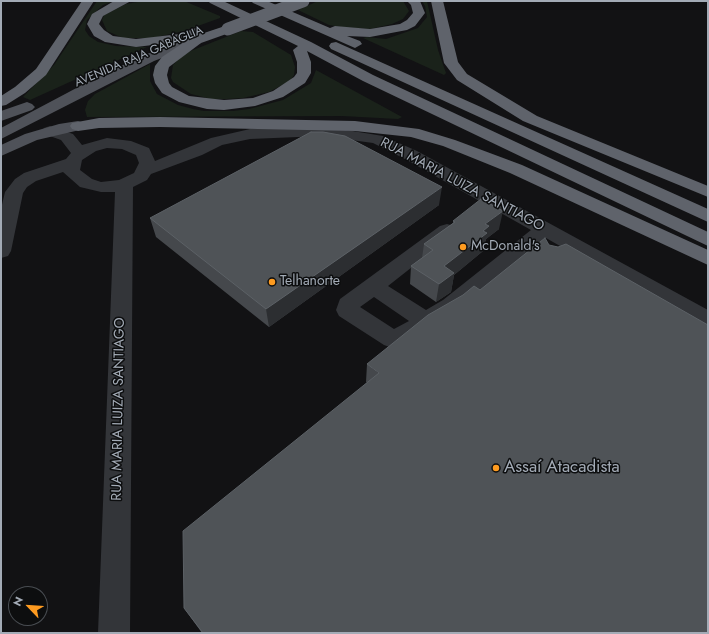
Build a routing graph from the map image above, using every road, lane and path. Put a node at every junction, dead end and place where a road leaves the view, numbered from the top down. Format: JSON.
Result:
{"nodes":[{"id":1,"x":88,"y":1,"type":"edge"},
{"id":2,"x":125,"y":1,"type":"edge"},
{"id":3,"x":202,"y":1,"type":"edge"},
{"id":4,"x":214,"y":1,"type":"edge"},
{"id":5,"x":239,"y":1,"type":"edge"},
{"id":6,"x":257,"y":1,"type":"edge"},
{"id":7,"x":280,"y":1,"type":"edge"},
{"id":8,"x":303,"y":1,"type":"edge"},
{"id":9,"x":413,"y":1,"type":"edge"},
{"id":10,"x":436,"y":1,"type":"edge"},
{"id":11,"x":305,"y":23,"type":"junction"},
{"id":12,"x":222,"y":26,"type":"junction"},
{"id":13,"x":189,"y":39,"type":"junction"},
{"id":14,"x":300,"y":50,"type":"junction"},
{"id":15,"x":89,"y":86,"type":"junction"},
{"id":16,"x":1,"y":102,"type":"edge"},
{"id":17,"x":32,"y":111,"type":"junction"},
{"id":18,"x":1,"y":116,"type":"edge"},
{"id":19,"x":531,"y":119,"type":"junction"},
{"id":20,"x":1,"y":121,"type":"edge"},
{"id":21,"x":78,"y":126,"type":"junction"},
{"id":22,"x":50,"y":132,"type":"junction"},
{"id":23,"x":1,"y":134,"type":"edge"},
{"id":24,"x":1,"y":140,"type":"edge"},
{"id":25,"x":107,"y":143,"type":"junction"},
{"id":26,"x":1,"y":151,"type":"edge"},
{"id":27,"x":196,"y":151,"type":"junction"},
{"id":28,"x":143,"y":152,"type":"junction"},
{"id":29,"x":74,"y":162,"type":"junction"},
{"id":30,"x":516,"y":169,"type":"junction"},
{"id":31,"x":145,"y":170,"type":"junction"},
{"id":32,"x":124,"y":185,"type":"junction"},
{"id":33,"x":708,"y":192,"type":"edge"},
{"id":34,"x":489,"y":198,"type":"junction"},
{"id":35,"x":708,"y":216,"type":"edge"},
{"id":36,"x":539,"y":226,"type":"junction"},
{"id":37,"x":708,"y":240,"type":"edge"},
{"id":38,"x":1,"y":251,"type":"edge"},
{"id":39,"x":708,"y":258,"type":"edge"},
{"id":40,"x":373,"y":286,"type":"junction"},
{"id":41,"x":433,"y":317,"type":"junction"},
{"id":42,"x":708,"y":320,"type":"edge"},
{"id":43,"x":114,"y":633,"type":"edge"}],
"edges":[{"from":1,"to":16,"type":"highway"},
{"from":2,"to":13,"type":"highway"},
{"from":3,"to":14,"type":"highway"},
{"from":4,"to":37,"type":"highway"},
{"from":5,"to":35,"type":"highway"},
{"from":6,"to":11,"type":"highway"},
{"from":7,"to":12,"type":"highway","name":"AVENIDA RAJA GABÁGLIA"},
{"from":8,"to":12,"type":"highway","name":"AVENIDA RAJA GABÁGLIA","bridge":true},
{"from":9,"to":11,"type":"highway"},
{"from":10,"to":19,"type":"highway"},
{"from":11,"to":19,"type":"highway"},
{"from":12,"to":13,"type":"highway","name":"AVENIDA RAJA GABÁGLIA"},
{"from":13,"to":14,"type":"highway"},
{"from":13,"to":15,"type":"main road","name":"AVENIDA RAJA GABÁGLIA"},
{"from":13,"to":17,"type":"main road","name":"AVENIDA RAJA GABÁGLIA"},
{"from":14,"to":30,"type":"highway"},
{"from":15,"to":17,"type":"main road","name":"AVENIDA RAJA GABÁGLIA"},
{"from":15,"to":21,"type":"main road"},
{"from":17,"to":18,"type":"main road"},
{"from":17,"to":20,"type":"main road","name":"AVENIDA RAJA GABÁGLIA"},
{"from":17,"to":23,"type":"main road"},
{"from":17,"to":24,"type":"main road"},
{"from":19,"to":33,"type":"highway"},
{"from":21,"to":22,"type":"main road"},
{"from":21,"to":25,"type":"street"},
{"from":21,"to":30,"type":"highway"},
{"from":22,"to":26,"type":"main road"},
{"from":22,"to":29,"type":"street"},
{"from":25,"to":28,"type":"street"},
{"from":25,"to":29,"type":"street"},
{"from":27,"to":28,"type":"street","name":"RUA MARIA LUIZA SANTIAGO"},
{"from":27,"to":31,"type":"street","name":"RUA MARIA LUIZA SANTIAGO"},
{"from":27,"to":34,"type":"street","name":"RUA MARIA LUIZA SANTIAGO"},
{"from":28,"to":31,"type":"street"},
{"from":29,"to":32,"type":"street"},
{"from":29,"to":38,"type":"street"},
{"from":30,"to":39,"type":"highway"},
{"from":31,"to":32,"type":"street"},
{"from":32,"to":43,"type":"street","name":"RUA MARIA LUIZA SANTIAGO"},
{"from":34,"to":36,"type":"street","name":"RUA MARIA LUIZA SANTIAGO"},
{"from":34,"to":40,"type":"street"},
{"from":36,"to":41,"type":"street"},
{"from":36,"to":42,"type":"street","name":"RUA MARIA LUIZA SANTIAGO"},
{"from":40,"to":41,"type":"street"},
{"from":40,"to":41,"type":"street"}]}
